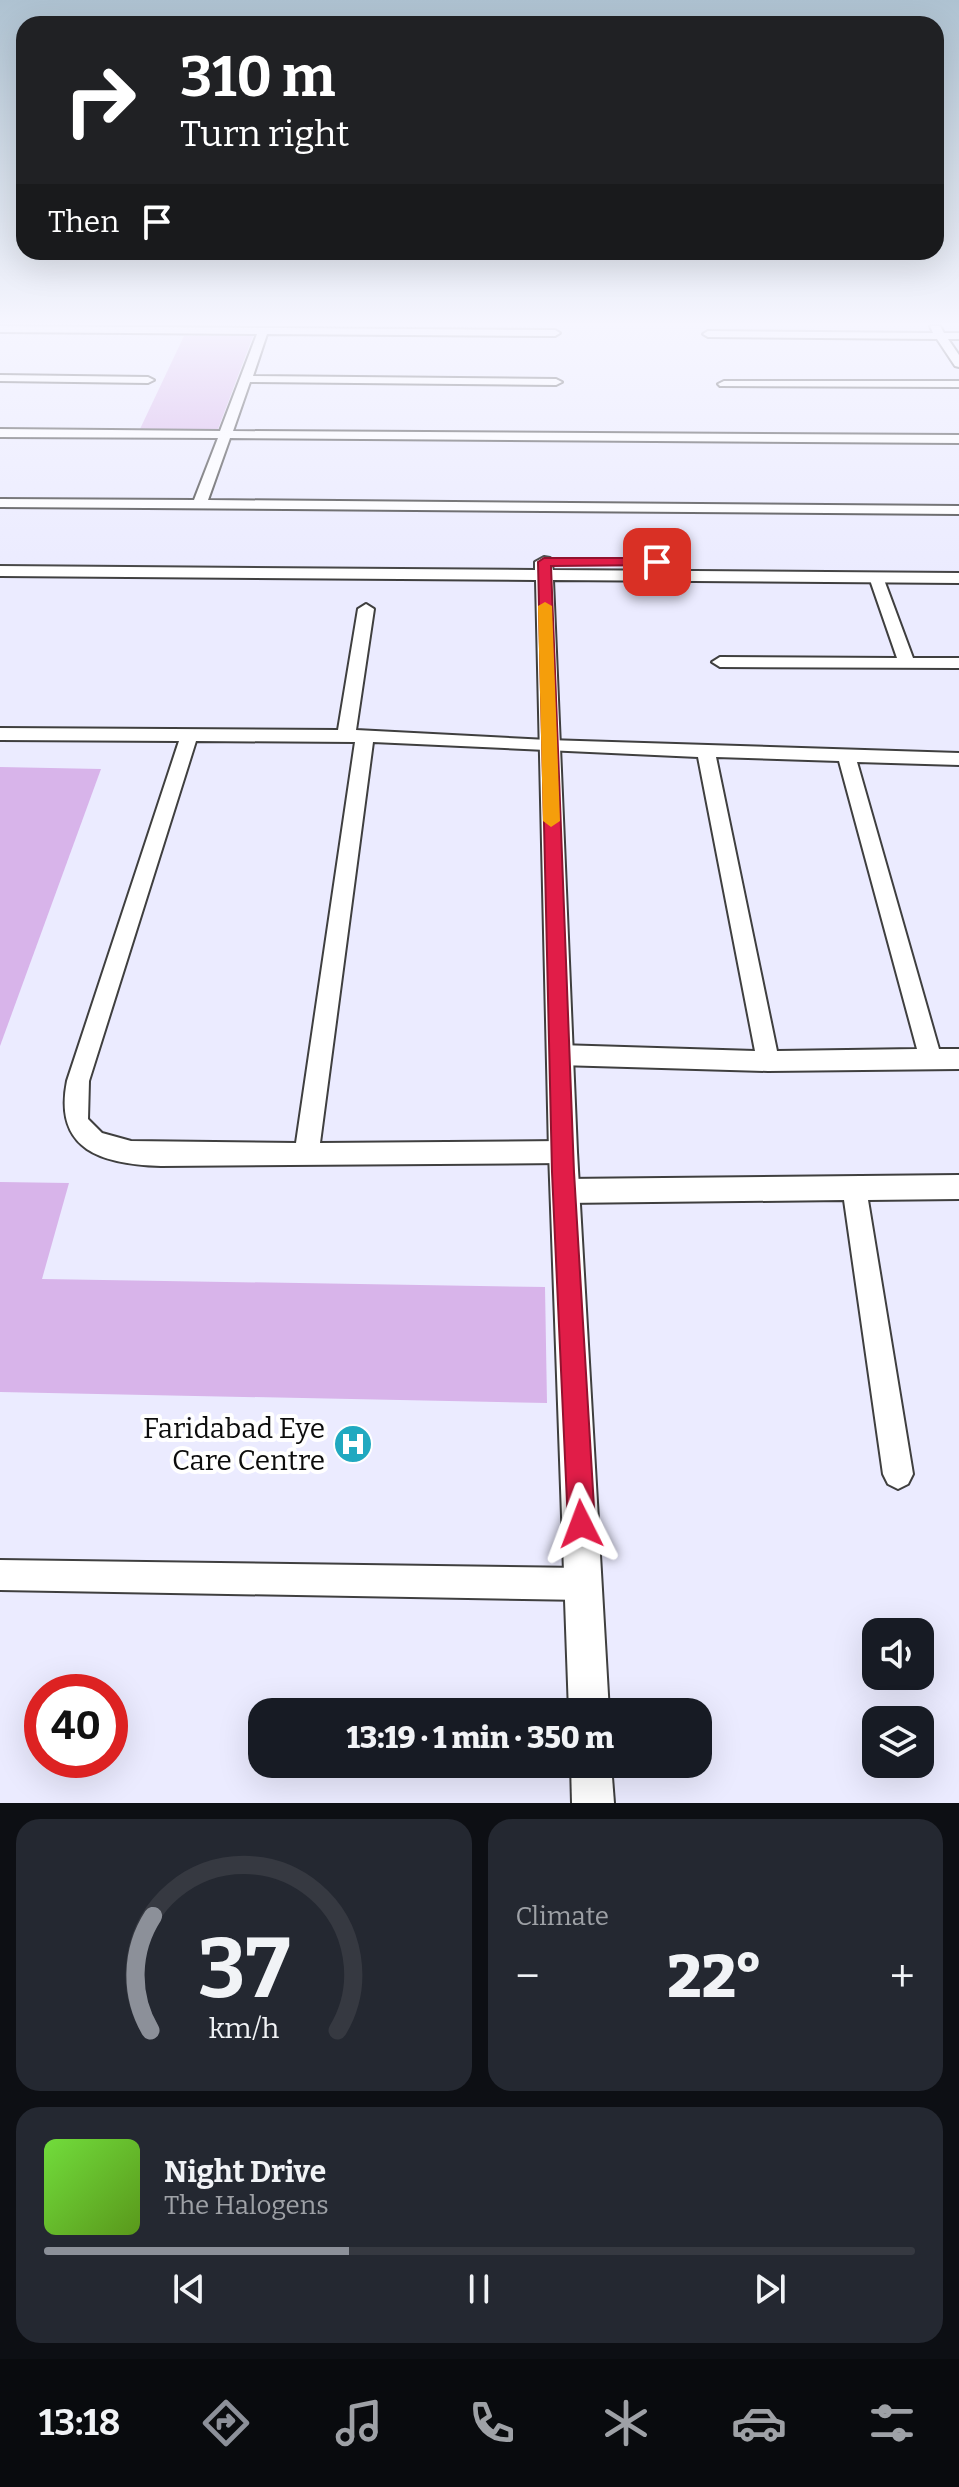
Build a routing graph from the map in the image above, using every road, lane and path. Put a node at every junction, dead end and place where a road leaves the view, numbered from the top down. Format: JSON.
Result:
{"nodes":[{"id":1,"x":236,"y":410,"type":"edge"},
{"id":2,"x":0,"y":433,"type":"edge"},
{"id":3,"x":227,"y":435,"type":"junction"},
{"id":4,"x":959,"y":439,"type":"edge"},
{"id":5,"x":0,"y":503,"type":"edge"},
{"id":6,"x":200,"y":503,"type":"junction"},
{"id":7,"x":959,"y":510,"type":"edge"},
{"id":8,"x":0,"y":559,"type":"edge"},
{"id":9,"x":82,"y":565,"type":"junction"},
{"id":10,"x":959,"y":565,"type":"edge"},
{"id":11,"x":544,"y":568,"type":"junction"},
{"id":12,"x":685,"y":569,"type":"junction"},
{"id":13,"x":0,"y":571,"type":"edge"},
{"id":14,"x":876,"y":577,"type":"junction"},
{"id":15,"x":959,"y":578,"type":"edge"},
{"id":16,"x":366,"y":609,"type":"dead end"},
{"id":17,"x":720,"y":662,"type":"dead end"},
{"id":18,"x":907,"y":662,"type":"junction"},
{"id":19,"x":959,"y":663,"type":"edge"},
{"id":20,"x":0,"y":734,"type":"edge"},
{"id":21,"x":355,"y":736,"type":"junction"},
{"id":22,"x":189,"y":737,"type":"junction"},
{"id":23,"x":548,"y":746,"type":"junction"},
{"id":24,"x":705,"y":749,"type":"junction"},
{"id":25,"x":846,"y":755,"type":"junction"},
{"id":26,"x":959,"y":759,"type":"edge"},
{"id":27,"x":559,"y":1055,"type":"junction"},
{"id":28,"x":959,"y":1059,"type":"edge"},
{"id":29,"x":931,"y":1060,"type":"junction"},
{"id":30,"x":768,"y":1061,"type":"junction"},
{"id":31,"x":563,"y":1152,"type":"junction"},
{"id":32,"x":306,"y":1155,"type":"junction"},
{"id":33,"x":854,"y":1187,"type":"junction"},
{"id":34,"x":959,"y":1187,"type":"edge"},
{"id":35,"x":564,"y":1191,"type":"junction"},
{"id":36,"x":898,"y":1474,"type":"dead end"},
{"id":37,"x":0,"y":1575,"type":"edge"},
{"id":38,"x":584,"y":1584,"type":"junction"},
{"id":39,"x":588,"y":1698,"type":"edge"},
{"id":40,"x":592,"y":1778,"type":"edge"},
{"id":41,"x":593,"y":1803,"type":"edge"}],
"edges":[{"from":1,"to":3,"type":"street"},
{"from":2,"to":3,"type":"street"},
{"from":3,"to":4,"type":"street"},
{"from":3,"to":6,"type":"street"},
{"from":5,"to":6,"type":"street"},
{"from":6,"to":7,"type":"street"},
{"from":8,"to":9,"type":"street"},
{"from":9,"to":11,"type":"street"},
{"from":9,"to":13,"type":"street"},
{"from":10,"to":12,"type":"street"},
{"from":11,"to":12,"type":"street"},
{"from":11,"to":23,"type":"street"},
{"from":12,"to":14,"type":"street"},
{"from":14,"to":15,"type":"street"},
{"from":14,"to":18,"type":"street"},
{"from":16,"to":21,"type":"street"},
{"from":17,"to":18,"type":"street"},
{"from":18,"to":19,"type":"street"},
{"from":20,"to":22,"type":"street"},
{"from":21,"to":22,"type":"street"},
{"from":21,"to":23,"type":"street"},
{"from":21,"to":32,"type":"street"},
{"from":22,"to":32,"type":"street"},
{"from":23,"to":24,"type":"street"},
{"from":23,"to":27,"type":"street"},
{"from":24,"to":25,"type":"street"},
{"from":24,"to":30,"type":"street"},
{"from":25,"to":26,"type":"street"},
{"from":25,"to":29,"type":"street"},
{"from":27,"to":30,"type":"street"},
{"from":27,"to":31,"type":"street"},
{"from":28,"to":29,"type":"street"},
{"from":29,"to":30,"type":"street"},
{"from":31,"to":32,"type":"street"},
{"from":31,"to":35,"type":"street"},
{"from":33,"to":34,"type":"street"},
{"from":33,"to":35,"type":"street"},
{"from":33,"to":36,"type":"street"},
{"from":35,"to":38,"type":"street"},
{"from":37,"to":38,"type":"street"},
{"from":38,"to":39,"type":"street"},
{"from":40,"to":41,"type":"street"}]}
